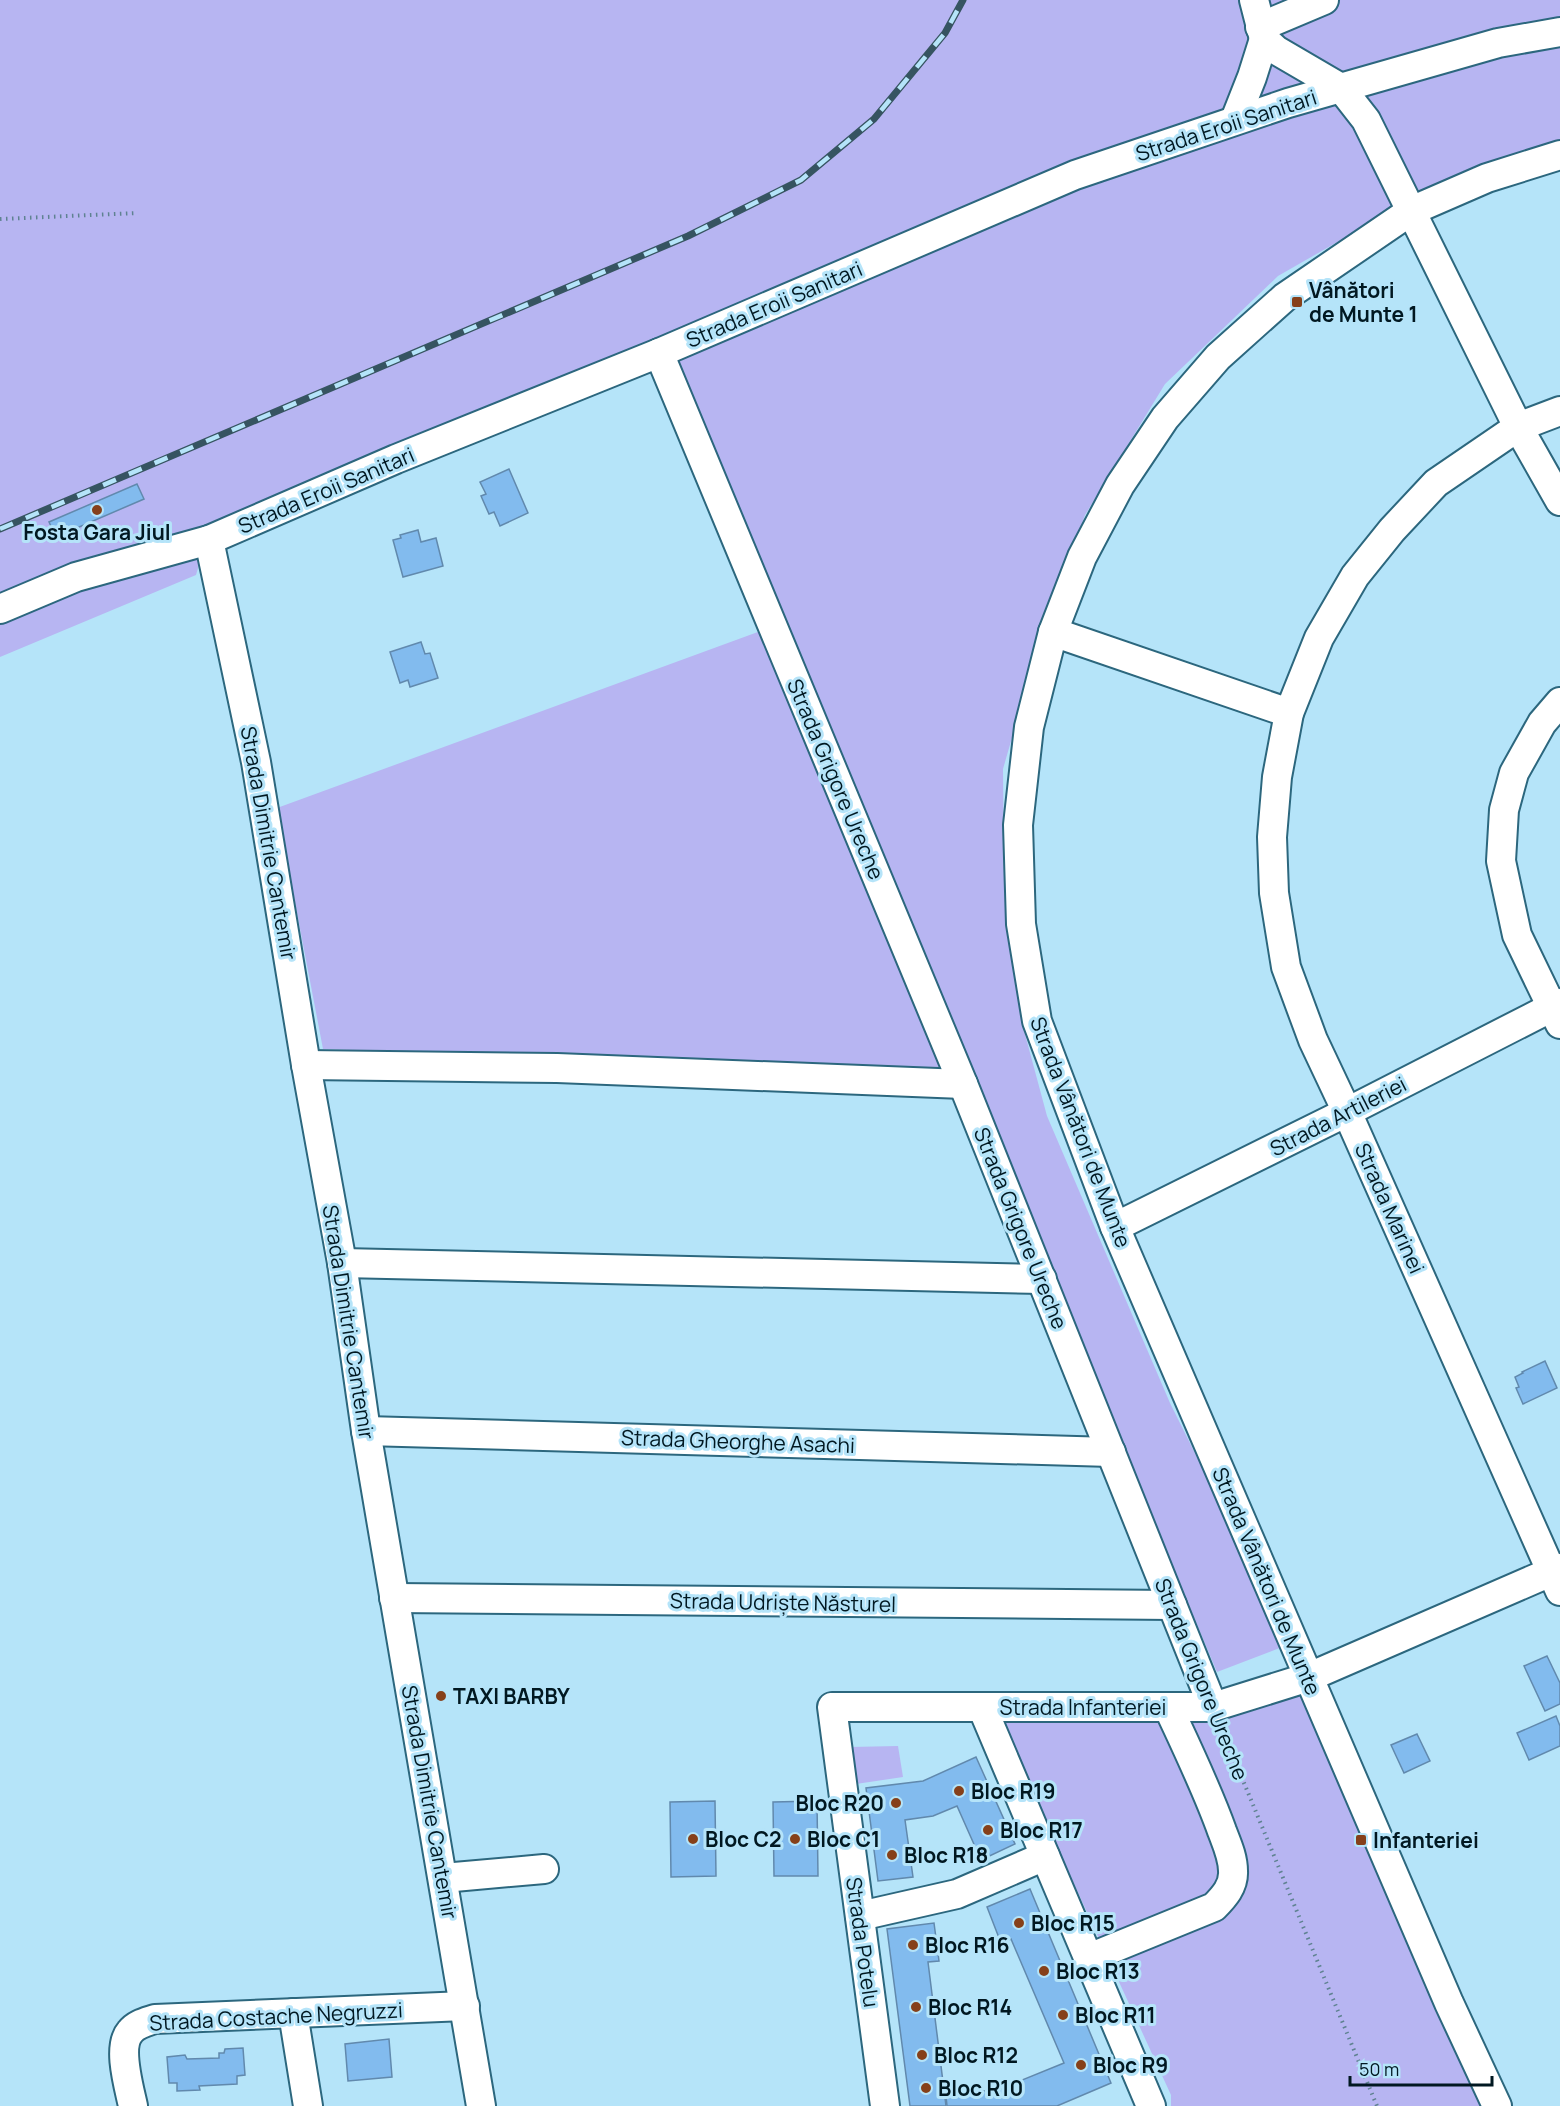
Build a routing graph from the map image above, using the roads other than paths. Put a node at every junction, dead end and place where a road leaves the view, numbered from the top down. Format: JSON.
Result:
{"nodes":[{"id":1,"x":1324,"y":0,"type":"edge"},
{"id":2,"x":1259,"y":22,"type":"edge"},
{"id":3,"x":1560,"y":32,"type":"edge"},
{"id":4,"x":1341,"y":88,"type":"junction"},
{"id":5,"x":1235,"y":120,"type":"junction"},
{"id":6,"x":1560,"y":155,"type":"edge"},
{"id":7,"x":1411,"y":211,"type":"junction"},
{"id":8,"x":659,"y":353,"type":"junction"},
{"id":9,"x":1560,"y":411,"type":"edge"},
{"id":10,"x":1518,"y":427,"type":"junction"},
{"id":11,"x":1560,"y":501,"type":"edge"},
{"id":12,"x":209,"y":540,"type":"junction"},
{"id":13,"x":0,"y":609,"type":"edge"},
{"id":14,"x":1053,"y":632,"type":"junction"},
{"id":15,"x":1560,"y":702,"type":"edge"},
{"id":16,"x":1289,"y":713,"type":"junction"},
{"id":17,"x":1557,"y":1012,"type":"edge"},
{"id":18,"x":306,"y":1065,"type":"junction"},
{"id":19,"x":963,"y":1083,"type":"junction"},
{"id":20,"x":1347,"y":1112,"type":"junction"},
{"id":21,"x":1115,"y":1227,"type":"junction"},
{"id":22,"x":342,"y":1263,"type":"junction"},
{"id":23,"x":1042,"y":1279,"type":"junction"},
{"id":24,"x":366,"y":1431,"type":"junction"},
{"id":25,"x":1111,"y":1452,"type":"junction"},
{"id":26,"x":1557,"y":1577,"type":"edge"},
{"id":27,"x":394,"y":1598,"type":"junction"},
{"id":28,"x":1172,"y":1605,"type":"junction"},
{"id":29,"x":1309,"y":1677,"type":"junction"},
{"id":30,"x":832,"y":1707,"type":"joint"},
{"id":31,"x":982,"y":1707,"type":"junction"},
{"id":32,"x":1168,"y":1707,"type":"junction"},
{"id":33,"x":1213,"y":1707,"type":"junction"},
{"id":34,"x":1045,"y":1856,"type":"junction"},
{"id":35,"x":544,"y":1869,"type":"dead end"},
{"id":36,"x":443,"y":1878,"type":"junction"},
{"id":37,"x":860,"y":1916,"type":"junction"},
{"id":38,"x":1089,"y":1958,"type":"junction"},
{"id":39,"x":465,"y":2007,"type":"junction"},
{"id":40,"x":293,"y":2013,"type":"junction"},
{"id":41,"x":133,"y":2106,"type":"edge"},
{"id":42,"x":308,"y":2106,"type":"edge"},
{"id":43,"x":481,"y":2106,"type":"edge"},
{"id":44,"x":885,"y":2106,"type":"edge"},
{"id":45,"x":1151,"y":2106,"type":"edge"},
{"id":46,"x":1497,"y":2106,"type":"edge"}],
"edges":[{"from":1,"to":2,"type":"street"},
{"from":2,"to":4,"type":"street"},
{"from":2,"to":5,"type":"street"},
{"from":3,"to":4,"type":"street","name":"Strada Eroii Sanitari"},
{"from":4,"to":5,"type":"street","name":"Strada Eroii Sanitari"},
{"from":4,"to":7,"type":"street"},
{"from":5,"to":8,"type":"street","name":"Strada Eroii Sanitari"},
{"from":6,"to":7,"type":"street","name":"Strada Vânători de Munte"},
{"from":7,"to":10,"type":"street"},
{"from":7,"to":14,"type":"street","name":"Strada Vânători de Munte"},
{"from":8,"to":12,"type":"street","name":"Strada Eroii Sanitari"},
{"from":8,"to":19,"type":"street","name":"Strada Grigore Ureche"},
{"from":9,"to":10,"type":"street","name":"Strada Marinei"},
{"from":10,"to":11,"type":"street"},
{"from":10,"to":16,"type":"street","name":"Strada Marinei"},
{"from":12,"to":13,"type":"street","name":"Strada Eroii Sanitari"},
{"from":12,"to":18,"type":"street","name":"Strada Dimitrie Cantemir"},
{"from":14,"to":16,"type":"street"},
{"from":14,"to":21,"type":"street","name":"Strada Vânători de Munte"},
{"from":15,"to":17,"type":"street"},
{"from":16,"to":20,"type":"street","name":"Strada Marinei"},
{"from":17,"to":20,"type":"street","name":"Strada Artileriei"},
{"from":18,"to":19,"type":"street"},
{"from":18,"to":22,"type":"street","name":"Strada Dimitrie Cantemir"},
{"from":19,"to":23,"type":"street","name":"Strada Grigore Ureche"},
{"from":20,"to":21,"type":"street","name":"Strada Artileriei"},
{"from":20,"to":26,"type":"street","name":"Strada Marinei"},
{"from":21,"to":29,"type":"street","name":"Strada Vânători de Munte"},
{"from":22,"to":23,"type":"street"},
{"from":22,"to":24,"type":"street","name":"Strada Dimitrie Cantemir"},
{"from":23,"to":25,"type":"street","name":"Strada Grigore Ureche"},
{"from":24,"to":25,"type":"street","name":"Strada Gheorghe Asachi"},
{"from":24,"to":27,"type":"street","name":"Strada Dimitrie Cantemir"},
{"from":25,"to":28,"type":"street","name":"Strada Grigore Ureche"},
{"from":26,"to":29,"type":"street","name":"Strada Infanteriei"},
{"from":27,"to":28,"type":"street","name":"Strada Udriște Năsturel"},
{"from":27,"to":36,"type":"street","name":"Strada Dimitrie Cantemir"},
{"from":28,"to":33,"type":"street","name":"Strada Grigore Ureche"},
{"from":29,"to":33,"type":"street","name":"Strada Infanteriei"},
{"from":29,"to":46,"type":"street","name":"Strada Vânători de Munte"},
{"from":30,"to":31,"type":"street","name":"Strada Infanteriei"},
{"from":30,"to":37,"type":"street","name":"Strada Potelu"},
{"from":31,"to":32,"type":"street","name":"Strada Infanteriei"},
{"from":31,"to":34,"type":"street"},
{"from":32,"to":33,"type":"street","name":"Strada Infanteriei"},
{"from":32,"to":38,"type":"street"},
{"from":34,"to":37,"type":"street"},
{"from":34,"to":38,"type":"street"},
{"from":35,"to":36,"type":"street"},
{"from":36,"to":39,"type":"street","name":"Strada Dimitrie Cantemir"},
{"from":37,"to":44,"type":"street","name":"Strada Potelu"},
{"from":38,"to":45,"type":"street"},
{"from":39,"to":40,"type":"street","name":"Strada Costache Negruzzi"},
{"from":39,"to":43,"type":"street","name":"Strada Dimitrie Cantemir"},
{"from":40,"to":41,"type":"street","name":"Strada Costache Negruzzi"},
{"from":40,"to":42,"type":"street"}]}
